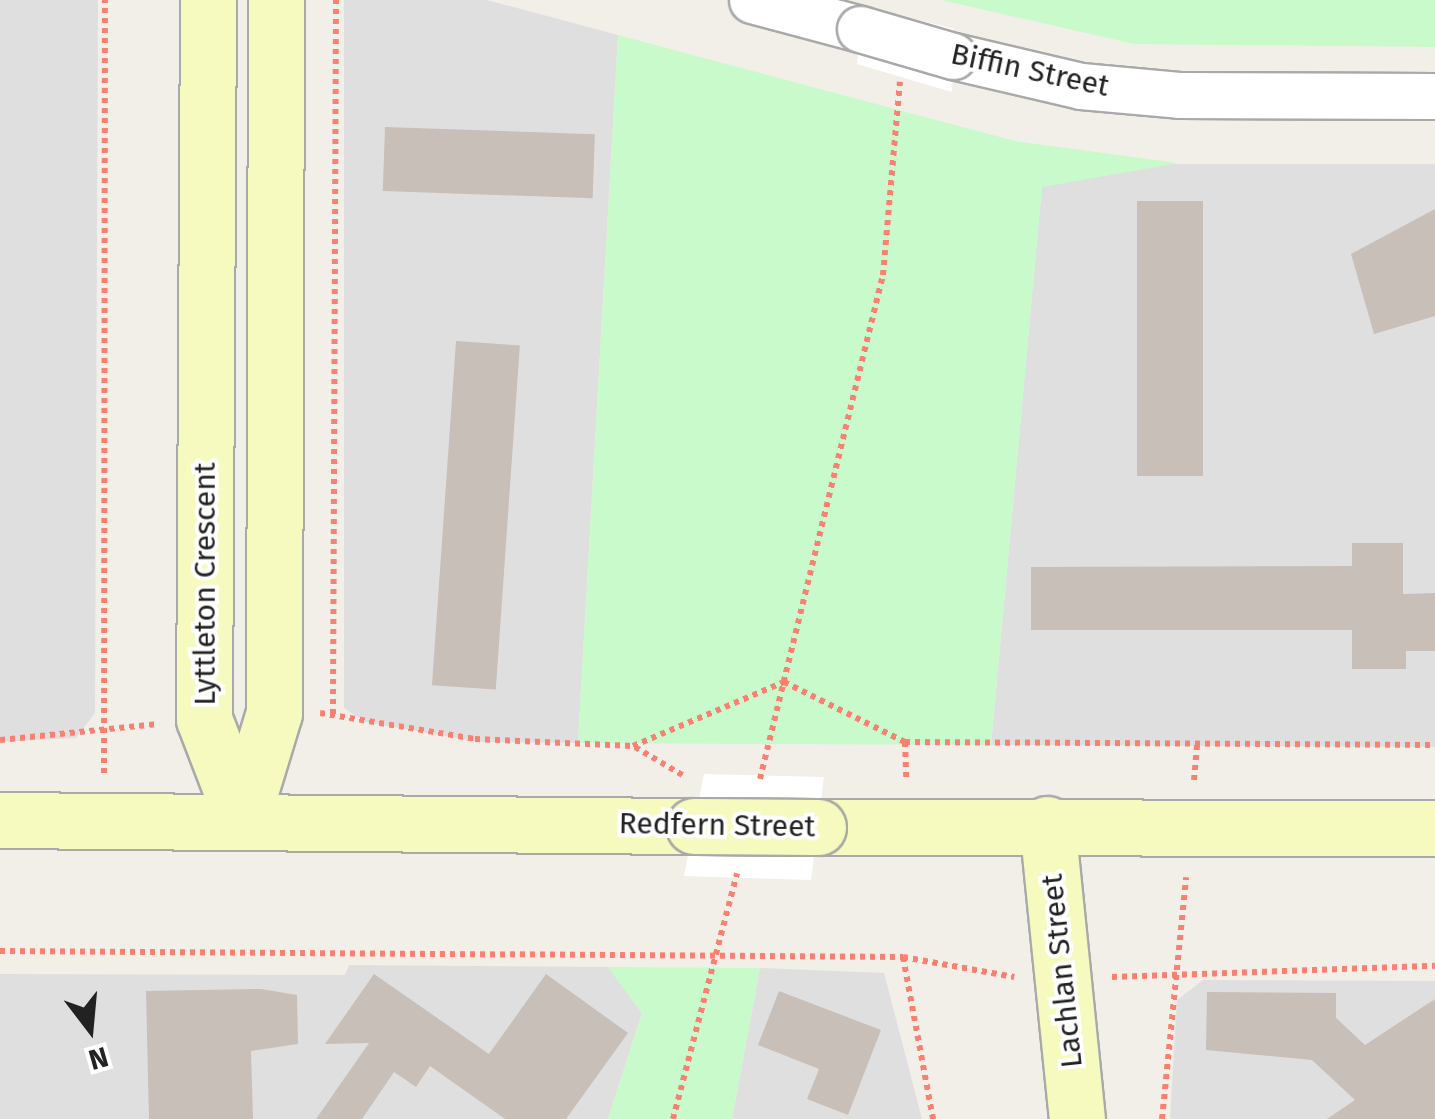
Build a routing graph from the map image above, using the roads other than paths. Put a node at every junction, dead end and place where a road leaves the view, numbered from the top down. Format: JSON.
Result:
{"nodes":[{"id":1,"x":208,"y":0,"type":"edge"},
{"id":2,"x":276,"y":0,"type":"edge"},
{"id":3,"x":752,"y":0,"type":"edge"},
{"id":4,"x":1435,"y":96,"type":"edge"},
{"id":5,"x":242,"y":818,"type":"junction"},
{"id":6,"x":0,"y":820,"type":"edge"},
{"id":7,"x":1047,"y":824,"type":"junction"},
{"id":8,"x":1435,"y":828,"type":"edge"},
{"id":9,"x":1077,"y":1119,"type":"edge"}],
"edges":[{"from":1,"to":5,"type":"street","name":"Lyttleton Crescent"},
{"from":2,"to":5,"type":"street"},
{"from":3,"to":4,"type":"street","name":"Biffin Street","bridge":true},
{"from":5,"to":6,"type":"street","name":"Redfern Street"},
{"from":5,"to":7,"type":"street","name":"Redfern Street","bridge":true},
{"from":7,"to":8,"type":"street","name":"Redfern Street"},
{"from":7,"to":9,"type":"street","name":"Lachlan Street"}]}
